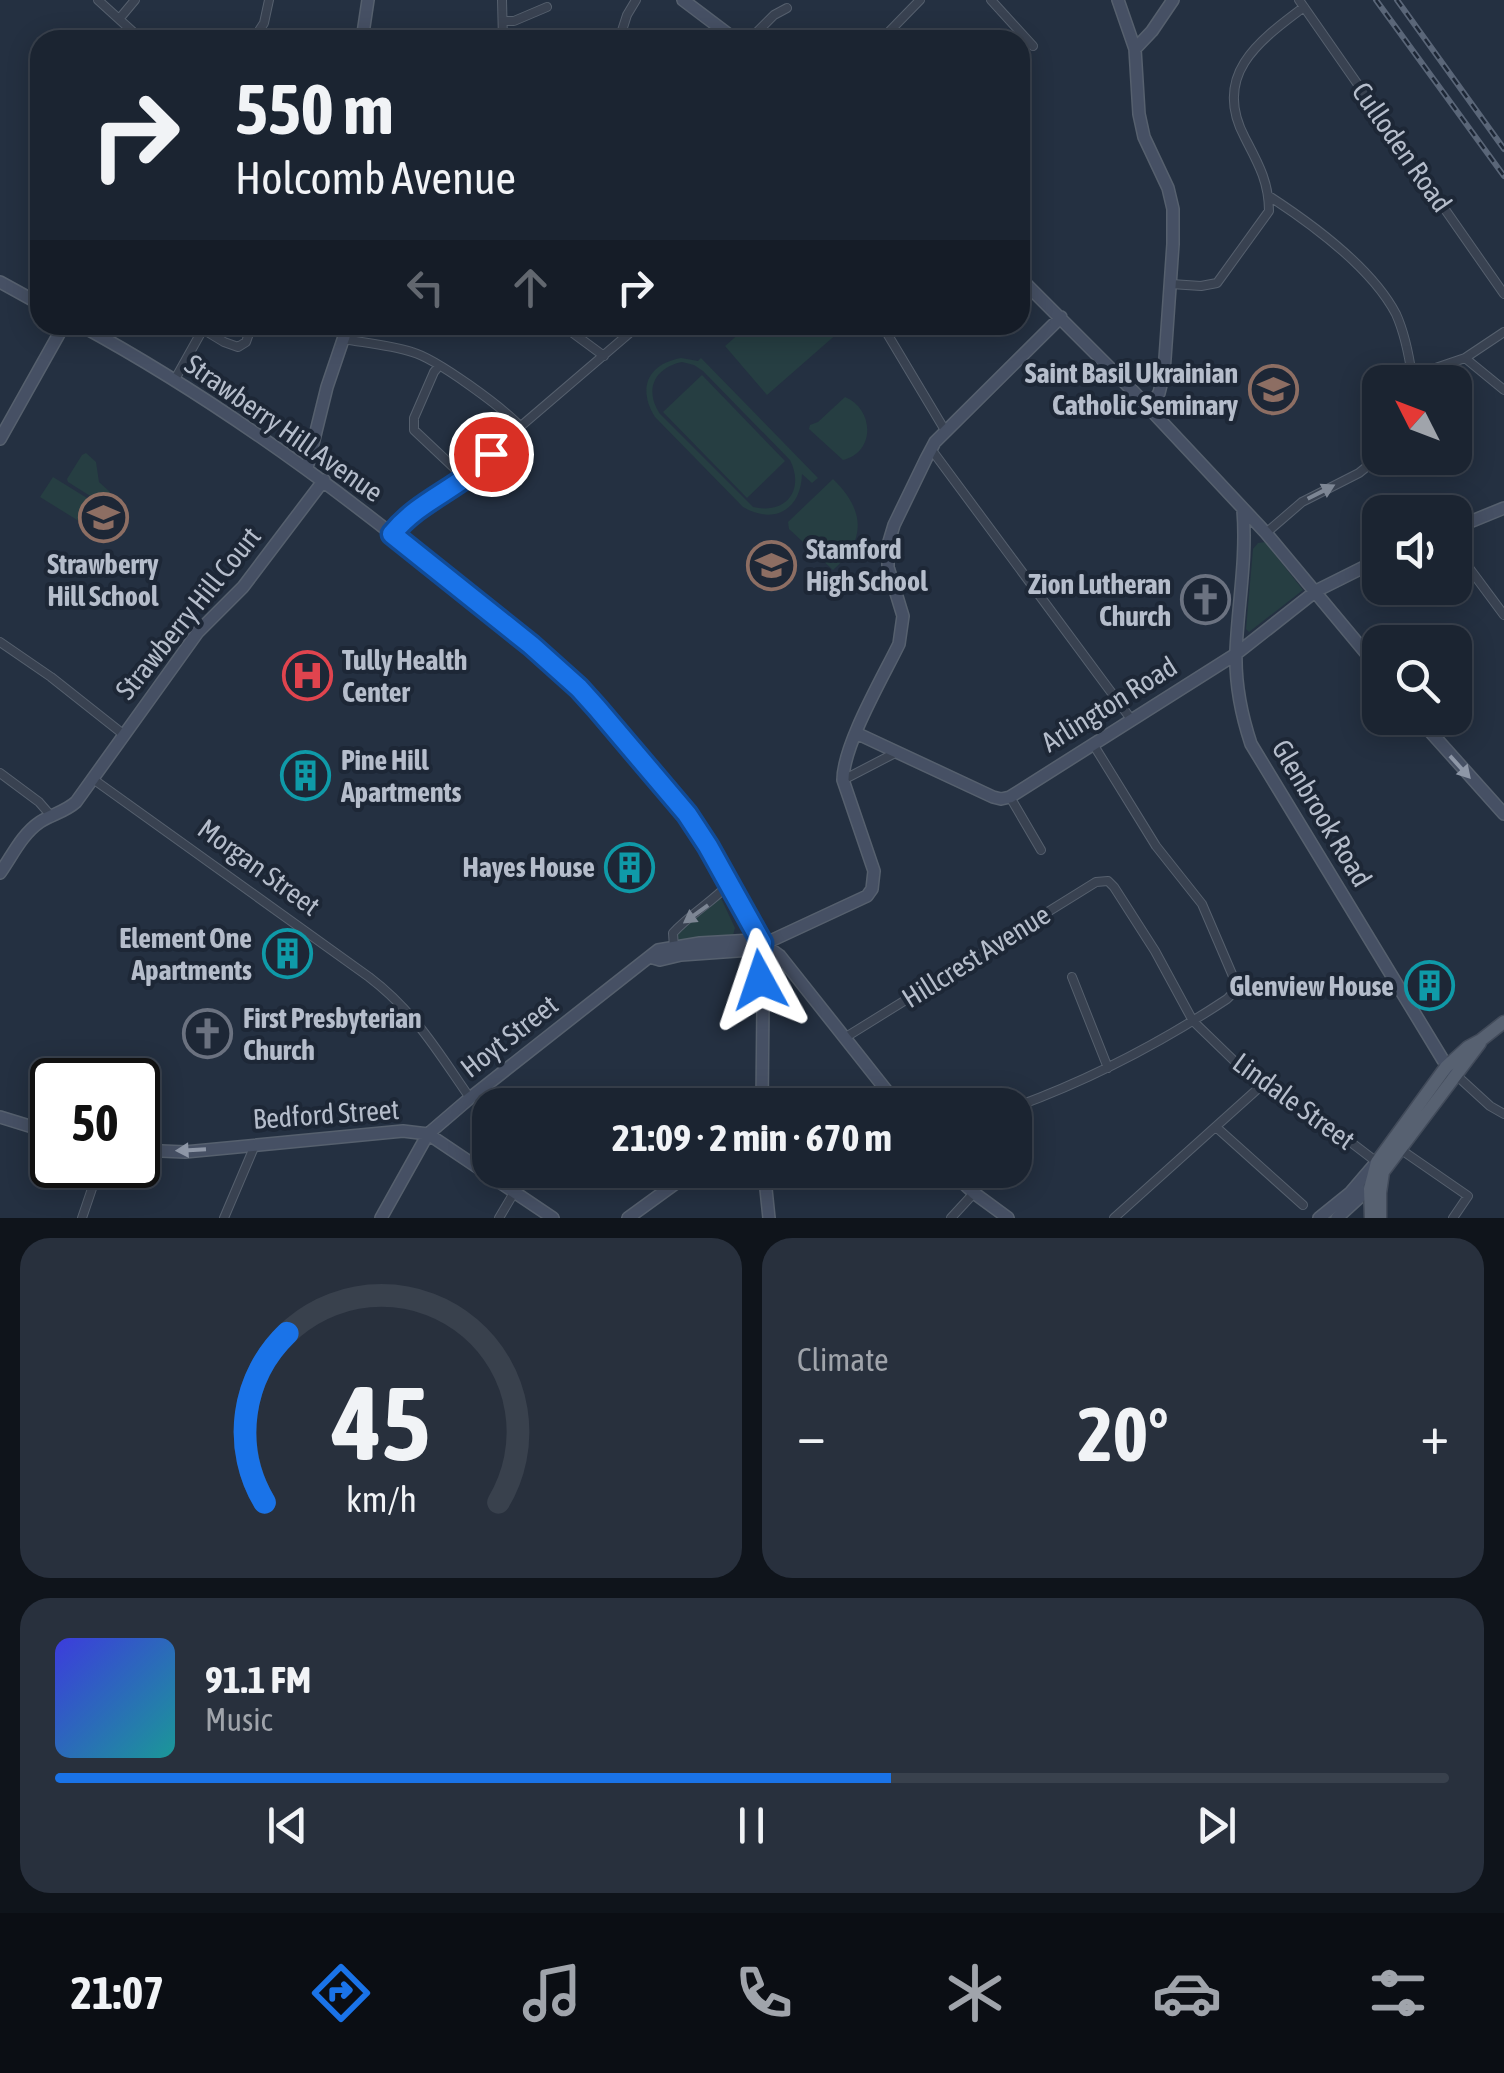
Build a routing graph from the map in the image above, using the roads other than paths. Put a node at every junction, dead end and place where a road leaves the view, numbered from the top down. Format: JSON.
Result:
{"nodes":[{"id":1,"x":98,"y":0,"type":"edge"},
{"id":2,"x":135,"y":0,"type":"edge"},
{"id":3,"x":270,"y":0,"type":"edge"},
{"id":4,"x":368,"y":0,"type":"edge"},
{"id":5,"x":502,"y":0,"type":"edge"},
{"id":6,"x":636,"y":0,"type":"edge"},
{"id":7,"x":683,"y":0,"type":"edge"},
{"id":8,"x":920,"y":0,"type":"edge"},
{"id":9,"x":991,"y":0,"type":"edge"},
{"id":10,"x":1118,"y":0,"type":"edge"},
{"id":11,"x":1173,"y":0,"type":"edge"},
{"id":12,"x":1302,"y":4,"type":"edge"},
{"id":13,"x":546,"y":6,"type":"dead end"},
{"id":14,"x":786,"y":8,"type":"dead end"},
{"id":15,"x":120,"y":18,"type":"junction"},
{"id":16,"x":503,"y":21,"type":"junction"},
{"id":17,"x":132,"y":30,"type":"edge"},
{"id":18,"x":260,"y":30,"type":"edge"},
{"id":19,"x":364,"y":30,"type":"edge"},
{"id":20,"x":503,"y":30,"type":"edge"},
{"id":21,"x":622,"y":30,"type":"edge"},
{"id":22,"x":723,"y":30,"type":"edge"},
{"id":23,"x":759,"y":30,"type":"edge"},
{"id":24,"x":891,"y":30,"type":"edge"},
{"id":25,"x":1018,"y":30,"type":"edge"},
{"id":26,"x":1030,"y":43,"type":"edge"},
{"id":27,"x":1033,"y":46,"type":"dead end"},
{"id":28,"x":1135,"y":49,"type":"junction"},
{"id":29,"x":1269,"y":196,"type":"junction"},
{"id":30,"x":0,"y":282,"type":"edge"},
{"id":31,"x":1171,"y":284,"type":"junction"},
{"id":32,"x":1030,"y":288,"type":"edge"},
{"id":33,"x":1504,"y":294,"type":"edge"},
{"id":34,"x":30,"y":298,"type":"edge"},
{"id":35,"x":1061,"y":317,"type":"junction"},
{"id":36,"x":1504,"y":332,"type":"edge"},
{"id":37,"x":58,"y":335,"type":"edge"},
{"id":38,"x":97,"y":335,"type":"edge"},
{"id":39,"x":196,"y":335,"type":"edge"},
{"id":40,"x":215,"y":335,"type":"edge"},
{"id":41,"x":248,"y":335,"type":"edge"},
{"id":42,"x":345,"y":335,"type":"edge"},
{"id":43,"x":576,"y":335,"type":"edge"},
{"id":44,"x":628,"y":335,"type":"edge"},
{"id":45,"x":888,"y":335,"type":"edge"},
{"id":46,"x":343,"y":340,"type":"junction"},
{"id":47,"x":604,"y":356,"type":"junction"},
{"id":48,"x":1465,"y":358,"type":"junction"},
{"id":49,"x":1409,"y":365,"type":"edge"},
{"id":50,"x":1447,"y":365,"type":"edge"},
{"id":51,"x":439,"y":366,"type":"junction"},
{"id":52,"x":174,"y":381,"type":"junction"},
{"id":53,"x":1504,"y":390,"type":"edge"},
{"id":54,"x":1149,"y":408,"type":"junction"},
{"id":55,"x":520,"y":427,"type":"junction"},
{"id":56,"x":946,"y":432,"type":"junction"},
{"id":57,"x":0,"y":439,"type":"edge"},
{"id":58,"x":931,"y":449,"type":"junction"},
{"id":59,"x":307,"y":468,"type":"junction"},
{"id":60,"x":1362,"y":471,"type":"edge"},
{"id":61,"x":466,"y":479,"type":"junction"},
{"id":62,"x":324,"y":480,"type":"junction"},
{"id":63,"x":1504,"y":508,"type":"edge"},
{"id":64,"x":1243,"y":510,"type":"junction"},
{"id":65,"x":1472,"y":521,"type":"edge"},
{"id":66,"x":1266,"y":533,"type":"junction"},
{"id":67,"x":392,"y":534,"type":"junction"},
{"id":68,"x":1362,"y":568,"type":"edge"},
{"id":69,"x":1472,"y":573,"type":"edge"},
{"id":70,"x":1316,"y":591,"type":"junction"},
{"id":71,"x":1504,"y":615,"type":"edge"},
{"id":72,"x":0,"y":642,"type":"edge"},
{"id":73,"x":1362,"y":648,"type":"edge"},
{"id":74,"x":1236,"y":654,"type":"junction"},
{"id":75,"x":1132,"y":719,"type":"junction"},
{"id":76,"x":856,"y":733,"type":"junction"},
{"id":77,"x":123,"y":734,"type":"junction"},
{"id":78,"x":1433,"y":735,"type":"edge"},
{"id":79,"x":1093,"y":744,"type":"junction"},
{"id":80,"x":897,"y":752,"type":"junction"},
{"id":81,"x":0,"y":773,"type":"edge"},
{"id":82,"x":93,"y":778,"type":"junction"},
{"id":83,"x":843,"y":780,"type":"junction"},
{"id":84,"x":1010,"y":797,"type":"junction"},
{"id":85,"x":1504,"y":814,"type":"edge"},
{"id":86,"x":52,"y":816,"type":"junction"},
{"id":87,"x":1041,"y":850,"type":"dead end"},
{"id":88,"x":0,"y":873,"type":"edge"},
{"id":89,"x":1108,"y":881,"type":"joint"},
{"id":90,"x":730,"y":884,"type":"junction"},
{"id":91,"x":762,"y":943,"type":"junction"},
{"id":92,"x":674,"y":948,"type":"junction"},
{"id":93,"x":650,"y":957,"type":"junction"},
{"id":94,"x":1072,"y":977,"type":"dead end"},
{"id":95,"x":1193,"y":1021,"type":"junction"},
{"id":96,"x":1504,"y":1022,"type":"edge"},
{"id":97,"x":846,"y":1036,"type":"junction"},
{"id":98,"x":1108,"y":1068,"type":"junction"},
{"id":99,"x":1450,"y":1070,"type":"junction"},
{"id":100,"x":1262,"y":1085,"type":"junction"},
{"id":101,"x":762,"y":1088,"type":"edge"},
{"id":102,"x":885,"y":1088,"type":"edge"},
{"id":103,"x":470,"y":1098,"type":"junction"},
{"id":104,"x":1032,"y":1101,"type":"edge"},
{"id":105,"x":1504,"y":1114,"type":"edge"},
{"id":106,"x":0,"y":1117,"type":"edge"},
{"id":107,"x":30,"y":1126,"type":"edge"},
{"id":108,"x":1216,"y":1128,"type":"junction"},
{"id":109,"x":428,"y":1134,"type":"junction"},
{"id":110,"x":255,"y":1145,"type":"junction"},
{"id":111,"x":1400,"y":1149,"type":"junction"},
{"id":112,"x":160,"y":1151,"type":"edge"},
{"id":113,"x":1382,"y":1168,"type":"junction"},
{"id":114,"x":92,"y":1188,"type":"edge"},
{"id":115,"x":669,"y":1188,"type":"edge"},
{"id":116,"x":766,"y":1188,"type":"edge"},
{"id":117,"x":969,"y":1188,"type":"edge"},
{"id":118,"x":1370,"y":1189,"type":"junction"},
{"id":119,"x":515,"y":1191,"type":"junction"},
{"id":120,"x":974,"y":1193,"type":"junction"},
{"id":121,"x":1303,"y":1205,"type":"dead end"},
{"id":122,"x":1120,"y":1216,"type":"edge"},
{"id":123,"x":82,"y":1218,"type":"edge"},
{"id":124,"x":224,"y":1218,"type":"edge"},
{"id":125,"x":381,"y":1218,"type":"edge"},
{"id":126,"x":500,"y":1218,"type":"edge"},
{"id":127,"x":553,"y":1218,"type":"edge"},
{"id":128,"x":628,"y":1218,"type":"edge"},
{"id":129,"x":769,"y":1218,"type":"edge"},
{"id":130,"x":951,"y":1218,"type":"edge"},
{"id":131,"x":1008,"y":1218,"type":"edge"},
{"id":132,"x":1319,"y":1218,"type":"edge"},
{"id":133,"x":1337,"y":1218,"type":"edge"},
{"id":134,"x":1371,"y":1218,"type":"edge"},
{"id":135,"x":1380,"y":1218,"type":"edge"},
{"id":136,"x":1453,"y":1218,"type":"edge"}],
"edges":[{"from":1,"to":15,"type":"street"},
{"from":2,"to":15,"type":"street"},
{"from":3,"to":18,"type":"street"},
{"from":4,"to":19,"type":"street"},
{"from":5,"to":16,"type":"street"},
{"from":6,"to":21,"type":"street"},
{"from":7,"to":22,"type":"street"},
{"from":8,"to":24,"type":"street"},
{"from":9,"to":25,"type":"street"},
{"from":10,"to":28,"type":"street"},
{"from":11,"to":28,"type":"street"},
{"from":12,"to":29,"type":"street"},
{"from":12,"to":33,"type":"street","name":"Culloden Road"},
{"from":13,"to":16,"type":"street"},
{"from":14,"to":23,"type":"street"},
{"from":15,"to":17,"type":"street"},
{"from":16,"to":20,"type":"street"},
{"from":26,"to":27,"type":"street"},
{"from":28,"to":31,"type":"street"},
{"from":29,"to":31,"type":"street"},
{"from":29,"to":49,"type":"street"},
{"from":30,"to":34,"type":"street"},
{"from":31,"to":54,"type":"street"},
{"from":32,"to":35,"type":"street"},
{"from":35,"to":54,"type":"street"},
{"from":35,"to":56,"type":"street"},
{"from":36,"to":48,"type":"street"},
{"from":37,"to":57,"type":"street"},
{"from":38,"to":52,"type":"street","name":"Strawberry Hill Avenue"},
{"from":39,"to":52,"type":"street"},
{"from":40,"to":41,"type":"street"},
{"from":42,"to":46,"type":"street"},
{"from":43,"to":47,"type":"street"},
{"from":44,"to":47,"type":"street"},
{"from":45,"to":56,"type":"street"},
{"from":46,"to":51,"type":"street"},
{"from":46,"to":59,"type":"street"},
{"from":47,"to":55,"type":"street"},
{"from":48,"to":50,"type":"street"},
{"from":48,"to":53,"type":"street"},
{"from":51,"to":55,"type":"street"},
{"from":51,"to":61,"type":"street"},
{"from":52,"to":59,"type":"street","name":"Strawberry Hill Avenue"},
{"from":54,"to":64,"type":"street"},
{"from":55,"to":61,"type":"street"},
{"from":56,"to":58,"type":"street"},
{"from":58,"to":75,"type":"street"},
{"from":58,"to":76,"type":"street"},
{"from":59,"to":62,"type":"street","name":"Strawberry Hill Avenue"},
{"from":66,"to":60,"type":"street","one_way":true},
{"from":61,"to":67,"type":"street"},
{"from":62,"to":67,"type":"street","name":"Strawberry Hill Avenue"},
{"from":62,"to":77,"type":"street","name":"Strawberry Hill Court"},
{"from":63,"to":65,"type":"street"},
{"from":64,"to":66,"type":"street"},
{"from":64,"to":74,"type":"street","name":"Glenbrook Road"},
{"from":66,"to":70,"type":"street"},
{"from":67,"to":90,"type":"street","name":"Strawberry Hill Avenue"},
{"from":68,"to":70,"type":"street","name":"Arlington Road"},
{"from":69,"to":71,"type":"street"},
{"from":70,"to":73,"type":"street"},
{"from":70,"to":74,"type":"street","name":"Arlington Road"},
{"from":72,"to":77,"type":"street"},
{"from":74,"to":75,"type":"street","name":"Arlington Road"},
{"from":74,"to":99,"type":"street","name":"Glenbrook Road"},
{"from":75,"to":79,"type":"street","name":"Arlington Road"},
{"from":76,"to":80,"type":"street"},
{"from":76,"to":83,"type":"street"},
{"from":77,"to":82,"type":"street","name":"Strawberry Hill Court"},
{"from":78,"to":85,"type":"street","one_way":true},
{"from":79,"to":84,"type":"street","name":"Arlington Road"},
{"from":79,"to":95,"type":"street"},
{"from":80,"to":83,"type":"street"},
{"from":80,"to":84,"type":"street"},
{"from":81,"to":86,"type":"street"},
{"from":82,"to":86,"type":"street"},
{"from":82,"to":103,"type":"street","name":"Morgan Street"},
{"from":83,"to":91,"type":"street"},
{"from":84,"to":87,"type":"street"},
{"from":86,"to":88,"type":"street"},
{"from":89,"to":95,"type":"street","name":"Lindale Street"},
{"from":89,"to":97,"type":"street","name":"Hillcrest Avenue"},
{"from":90,"to":91,"type":"street","name":"Strawberry Hill Avenue"},
{"from":90,"to":92,"type":"street","one_way":true},
{"from":91,"to":92,"type":"street","name":"Hoyt Street"},
{"from":91,"to":93,"type":"street"},
{"from":91,"to":97,"type":"street"},
{"from":91,"to":101,"type":"street"},
{"from":92,"to":93,"type":"street","name":"Hoyt Street"},
{"from":93,"to":103,"type":"street","name":"Hoyt Street"},
{"from":94,"to":98,"type":"street"},
{"from":95,"to":98,"type":"street"},
{"from":95,"to":100,"type":"street","name":"Lindale Street"},
{"from":96,"to":99,"type":"main road"},
{"from":97,"to":102,"type":"street"},
{"from":98,"to":104,"type":"street"},
{"from":99,"to":105,"type":"street"},
{"from":99,"to":111,"type":"main road"},
{"from":99,"to":113,"type":"main road"},
{"from":100,"to":108,"type":"street"},
{"from":100,"to":113,"type":"street","name":"Lindale Street"},
{"from":103,"to":109,"type":"street","name":"Hoyt Street"},
{"from":106,"to":107,"type":"street"},
{"from":108,"to":121,"type":"street"},
{"from":108,"to":122,"type":"street"},
{"from":109,"to":110,"type":"street","name":"Bedford Street"},
{"from":109,"to":119,"type":"street","name":"Bedford Street"},
{"from":109,"to":125,"type":"street","name":"Hoyt Street"},
{"from":110,"to":112,"type":"street","name":"Bedford Street","one_way":true},
{"from":110,"to":124,"type":"street"},
{"from":111,"to":113,"type":"main road"},
{"from":111,"to":136,"type":"street"},
{"from":113,"to":118,"type":"main road"},
{"from":113,"to":132,"type":"street"},
{"from":113,"to":135,"type":"main road"},
{"from":114,"to":123,"type":"street"},
{"from":115,"to":128,"type":"street"},
{"from":116,"to":129,"type":"street"},
{"from":117,"to":120,"type":"street"},
{"from":118,"to":133,"type":"street"},
{"from":118,"to":134,"type":"main road"},
{"from":119,"to":126,"type":"street"},
{"from":119,"to":127,"type":"street","name":"Bedford Street"},
{"from":120,"to":130,"type":"street"},
{"from":120,"to":131,"type":"street"}]}
